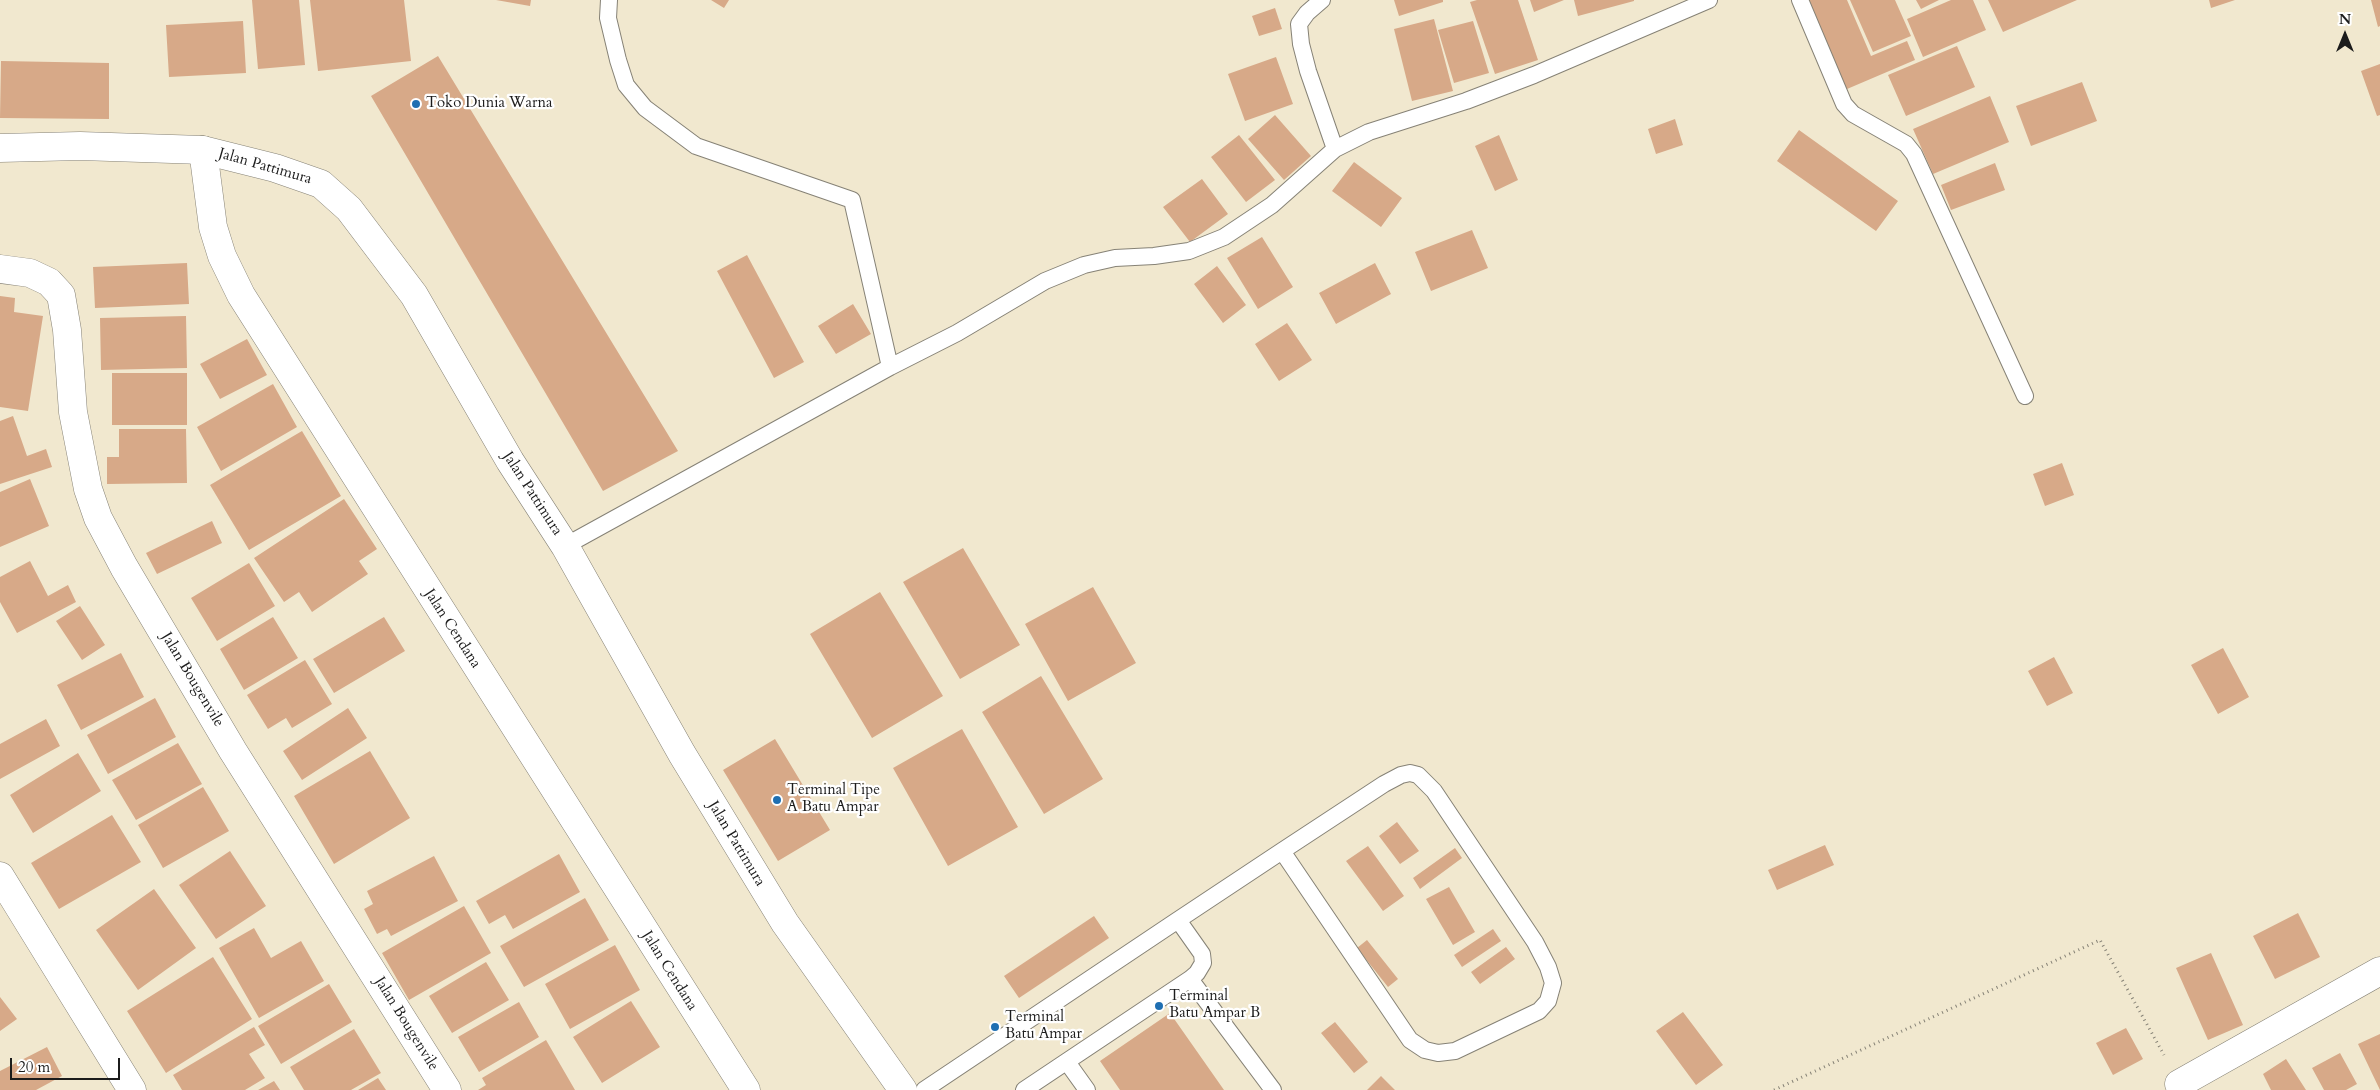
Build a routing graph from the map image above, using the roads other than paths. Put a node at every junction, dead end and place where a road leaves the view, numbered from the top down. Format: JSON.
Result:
{"nodes":[{"id":1,"x":609,"y":0,"type":"edge"},
{"id":2,"x":1322,"y":0,"type":"edge"},
{"id":3,"x":1708,"y":0,"type":"edge"},
{"id":4,"x":1800,"y":0,"type":"edge"},
{"id":5,"x":0,"y":148,"type":"edge"},
{"id":6,"x":1335,"y":149,"type":"junction"},
{"id":7,"x":203,"y":150,"type":"junction"},
{"id":8,"x":0,"y":269,"type":"edge"},
{"id":9,"x":890,"y":367,"type":"junction"},
{"id":10,"x":2025,"y":396,"type":"dead end"},
{"id":11,"x":565,"y":546,"type":"junction"},
{"id":12,"x":1282,"y":851,"type":"junction"},
{"id":13,"x":0,"y":876,"type":"edge"},
{"id":14,"x":1178,"y":920,"type":"junction"},
{"id":15,"x":2380,"y":971,"type":"edge"},
{"id":16,"x":1190,"y":980,"type":"junction"},
{"id":17,"x":1067,"y":1062,"type":"junction"},
{"id":18,"x":2180,"y":1084,"type":"road end"},
{"id":19,"x":132,"y":1090,"type":"edge"},
{"id":20,"x":447,"y":1090,"type":"edge"},
{"id":21,"x":746,"y":1090,"type":"edge"},
{"id":22,"x":903,"y":1090,"type":"edge"},
{"id":23,"x":924,"y":1090,"type":"edge"},
{"id":24,"x":1024,"y":1090,"type":"edge"},
{"id":25,"x":1087,"y":1090,"type":"edge"},
{"id":26,"x":1273,"y":1090,"type":"edge"}],
"edges":[{"from":1,"to":9,"type":"lane"},
{"from":2,"to":6,"type":"lane"},
{"from":3,"to":6,"type":"lane"},
{"from":4,"to":10,"type":"lane"},
{"from":5,"to":7,"type":"street","name":"Jalan Pattimura"},
{"from":6,"to":9,"type":"lane"},
{"from":7,"to":11,"type":"street","name":"Jalan Pattimura"},
{"from":7,"to":21,"type":"street","name":"Jalan Cendana"},
{"from":8,"to":20,"type":"street","name":"Jalan Bougenvile"},
{"from":9,"to":11,"type":"lane"},
{"from":11,"to":22,"type":"street","name":"Jalan Pattimura"},
{"from":12,"to":12,"type":"lane"},
{"from":12,"to":14,"type":"lane"},
{"from":13,"to":19,"type":"street"},
{"from":14,"to":16,"type":"lane"},
{"from":14,"to":23,"type":"lane"},
{"from":15,"to":18,"type":"street"},
{"from":16,"to":17,"type":"lane"},
{"from":16,"to":26,"type":"lane"},
{"from":17,"to":24,"type":"lane"},
{"from":17,"to":25,"type":"lane"}]}
